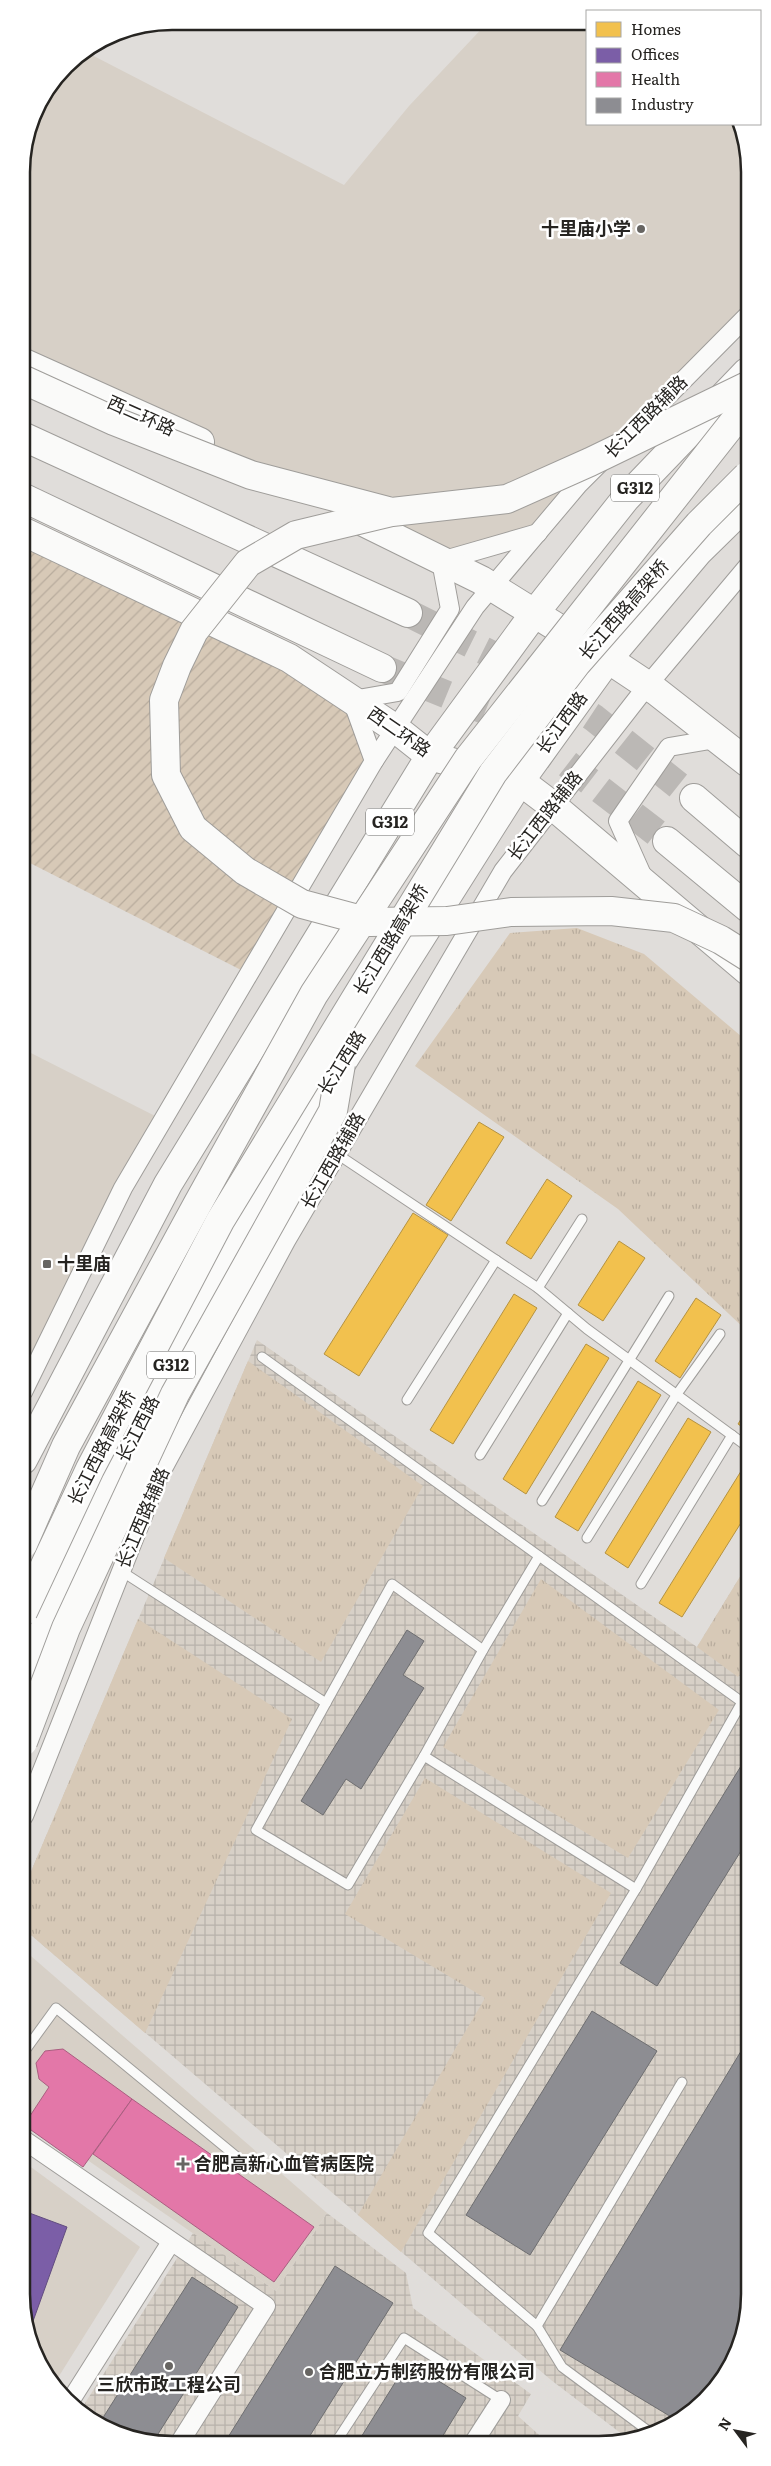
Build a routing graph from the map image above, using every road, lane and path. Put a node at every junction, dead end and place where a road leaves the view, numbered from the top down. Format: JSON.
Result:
{"nodes":[{"id":1,"x":741,"y":322,"type":"edge"},
{"id":2,"x":30,"y":366,"type":"edge"},
{"id":3,"x":741,"y":378,"type":"edge"},
{"id":4,"x":30,"y":383,"type":"edge"},
{"id":5,"x":741,"y":389,"type":"edge"},
{"id":6,"x":741,"y":414,"type":"edge"},
{"id":7,"x":30,"y":440,"type":"edge"},
{"id":8,"x":741,"y":482,"type":"edge"},
{"id":9,"x":741,"y":499,"type":"edge"},
{"id":10,"x":30,"y":501,"type":"edge"},
{"id":11,"x":741,"y":510,"type":"edge"},
{"id":12,"x":392,"y":512,"type":"junction"},
{"id":13,"x":699,"y":524,"type":"junction"},
{"id":14,"x":538,"y":533,"type":"junction"},
{"id":15,"x":30,"y":535,"type":"edge"},
{"id":16,"x":441,"y":560,"type":"junction"},
{"id":17,"x":741,"y":574,"type":"edge"},
{"id":18,"x":492,"y":587,"type":"junction"},
{"id":19,"x":408,"y":613,"type":"tunnel mouth"},
{"id":20,"x":534,"y":614,"type":"junction"},
{"id":21,"x":608,"y":658,"type":"junction"},
{"id":22,"x":382,"y":668,"type":"tunnel mouth"},
{"id":23,"x":647,"y":686,"type":"junction"},
{"id":24,"x":352,"y":700,"type":"junction"},
{"id":25,"x":396,"y":729,"type":"junction"},
{"id":26,"x":716,"y":739,"type":"junction"},
{"id":27,"x":430,"y":756,"type":"junction"},
{"id":28,"x":741,"y":758,"type":"edge"},
{"id":29,"x":374,"y":761,"type":"junction"},
{"id":30,"x":520,"y":781,"type":"junction"},
{"id":31,"x":694,"y":798,"type":"tunnel mouth"},
{"id":32,"x":553,"y":806,"type":"junction"},
{"id":33,"x":716,"y":817,"type":"junction"},
{"id":34,"x":741,"y":827,"type":"edge"},
{"id":35,"x":741,"y":838,"type":"edge"},
{"id":36,"x":667,"y":840,"type":"tunnel mouth"},
{"id":37,"x":646,"y":884,"type":"junction"},
{"id":38,"x":741,"y":902,"type":"edge"},
{"id":39,"x":741,"y":952,"type":"edge"},
{"id":40,"x":741,"y":965,"type":"edge"},
{"id":41,"x":258,"y":1037,"type":"junction"},
{"id":42,"x":341,"y":1064,"type":"junction"},
{"id":43,"x":338,"y":1154,"type":"junction"},
{"id":44,"x":582,"y":1219,"type":"dead end"},
{"id":45,"x":496,"y":1260,"type":"junction"},
{"id":46,"x":538,"y":1288,"type":"junction"},
{"id":47,"x":669,"y":1296,"type":"dead end"},
{"id":48,"x":568,"y":1313,"type":"junction"},
{"id":49,"x":720,"y":1334,"type":"dead end"},
{"id":50,"x":262,"y":1357,"type":"dead end"},
{"id":51,"x":629,"y":1359,"type":"junction"},
{"id":52,"x":30,"y":1378,"type":"edge"},
{"id":53,"x":677,"y":1394,"type":"junction"},
{"id":54,"x":407,"y":1400,"type":"dead end"},
{"id":55,"x":30,"y":1408,"type":"edge"},
{"id":56,"x":732,"y":1435,"type":"junction"},
{"id":57,"x":741,"y":1442,"type":"edge"},
{"id":58,"x":30,"y":1447,"type":"edge"},
{"id":59,"x":480,"y":1455,"type":"dead end"},
{"id":60,"x":542,"y":1501,"type":"dead end"},
{"id":61,"x":30,"y":1528,"type":"edge"},
{"id":62,"x":587,"y":1538,"type":"dead end"},
{"id":63,"x":539,"y":1556,"type":"junction"},
{"id":64,"x":121,"y":1570,"type":"junction"},
{"id":65,"x":641,"y":1584,"type":"dead end"},
{"id":66,"x":30,"y":1597,"type":"edge"},
{"id":67,"x":483,"y":1650,"type":"junction"},
{"id":68,"x":30,"y":1661,"type":"edge"},
{"id":69,"x":741,"y":1701,"type":"edge"},
{"id":70,"x":326,"y":1702,"type":"junction"},
{"id":71,"x":741,"y":1704,"type":"edge"},
{"id":72,"x":30,"y":1723,"type":"edge"},
{"id":73,"x":424,"y":1756,"type":"junction"},
{"id":74,"x":30,"y":1801,"type":"edge"},
{"id":75,"x":636,"y":1889,"type":"junction"},
{"id":76,"x":30,"y":2044,"type":"edge"},
{"id":77,"x":682,"y":2082,"type":"dead end"},
{"id":78,"x":30,"y":2144,"type":"edge"},
{"id":79,"x":237,"y":2157,"type":"dead end"},
{"id":80,"x":172,"y":2242,"type":"junction"},
{"id":81,"x":537,"y":2326,"type":"junction"},
{"id":82,"x":74,"y":2396,"type":"edge"},
{"id":83,"x":501,"y":2400,"type":"joint"},
{"id":84,"x":644,"y":2428,"type":"edge"},
{"id":85,"x":184,"y":2436,"type":"edge"},
{"id":86,"x":340,"y":2436,"type":"edge"},
{"id":87,"x":478,"y":2436,"type":"edge"}],
"edges":[{"from":1,"to":14,"type":"street","name":"长江西路辅路"},
{"from":2,"to":16,"type":"highway","name":"西二环路"},
{"from":3,"to":20,"type":"highway","number":"G312"},
{"from":4,"to":12,"type":"highway","bridge":true},
{"from":5,"to":12,"type":"highway","bridge":true},
{"from":6,"to":61,"type":"highway","name":"长江西路高架桥","bridge":true},
{"from":7,"to":19,"type":"highway"},
{"from":8,"to":13,"type":"highway","name":"长江西路高架桥","bridge":true},
{"from":9,"to":13,"type":"highway","bridge":true},
{"from":10,"to":22,"type":"highway"},
{"from":11,"to":21,"type":"highway","name":"长江西路","number":"G312"},
{"from":12,"to":39,"type":"highway","bridge":true},
{"from":13,"to":66,"type":"highway","name":"长江西路高架桥","bridge":true},
{"from":14,"to":16,"type":"street"},
{"from":14,"to":18,"type":"street","name":"长江西路辅路"},
{"from":15,"to":24,"type":"highway","name":"西二环路"},
{"from":16,"to":18,"type":"highway","name":"西二环路"},
{"from":16,"to":24,"type":"street"},
{"from":17,"to":23,"type":"street","name":"长江西路辅路"},
{"from":18,"to":20,"type":"highway","name":"西二环路"},
{"from":18,"to":25,"type":"street","name":"长江西路辅路"},
{"from":20,"to":21,"type":"highway","name":"西二环路"},
{"from":20,"to":27,"type":"highway","number":"G312"},
{"from":21,"to":23,"type":"highway","name":"西二环路"},
{"from":21,"to":30,"type":"highway","name":"长江西路","number":"G312"},
{"from":23,"to":26,"type":"highway","name":"西二环路"},
{"from":23,"to":32,"type":"street","name":"长江西路辅路"},
{"from":24,"to":25,"type":"highway","name":"西二环路"},
{"from":24,"to":29,"type":"street"},
{"from":25,"to":27,"type":"highway","name":"西二环路"},
{"from":25,"to":29,"type":"street","name":"长江西路辅路"},
{"from":26,"to":28,"type":"highway","name":"西二环路"},
{"from":26,"to":37,"type":"street"},
{"from":27,"to":30,"type":"highway","name":"西二环路"},
{"from":27,"to":41,"type":"highway","number":"G312"},
{"from":29,"to":52,"type":"street","name":"长江西路辅路"},
{"from":30,"to":32,"type":"highway","name":"西二环路"},
{"from":30,"to":42,"type":"highway","name":"长江西路","number":"G312"},
{"from":31,"to":33,"type":"highway"},
{"from":32,"to":37,"type":"highway","name":"西二环路"},
{"from":32,"to":43,"type":"street","name":"长江西路辅路"},
{"from":33,"to":34,"type":"highway"},
{"from":33,"to":35,"type":"highway"},
{"from":36,"to":38,"type":"highway"},
{"from":37,"to":40,"type":"highway","name":"西二环路"},
{"from":41,"to":55,"type":"highway"},
{"from":41,"to":58,"type":"highway","number":"G312"},
{"from":42,"to":68,"type":"highway","name":"长江西路","number":"G312"},
{"from":42,"to":72,"type":"highway","bridge":true},
{"from":43,"to":45,"type":"lane"},
{"from":43,"to":64,"type":"street","name":"长江西路辅路"},
{"from":44,"to":46,"type":"lane"},
{"from":45,"to":46,"type":"lane"},
{"from":45,"to":54,"type":"lane"},
{"from":46,"to":48,"type":"lane"},
{"from":47,"to":51,"type":"lane"},
{"from":48,"to":51,"type":"lane"},
{"from":48,"to":59,"type":"lane"},
{"from":49,"to":53,"type":"lane"},
{"from":50,"to":63,"type":"lane"},
{"from":51,"to":53,"type":"lane"},
{"from":51,"to":60,"type":"lane"},
{"from":53,"to":56,"type":"lane"},
{"from":53,"to":62,"type":"lane"},
{"from":56,"to":57,"type":"lane"},
{"from":56,"to":65,"type":"lane"},
{"from":63,"to":67,"type":"lane"},
{"from":63,"to":69,"type":"lane"},
{"from":64,"to":70,"type":"lane"},
{"from":64,"to":74,"type":"street","name":"长江西路辅路"},
{"from":67,"to":70,"type":"lane"},
{"from":67,"to":73,"type":"lane"},
{"from":70,"to":73,"type":"lane"},
{"from":71,"to":75,"type":"lane"},
{"from":73,"to":75,"type":"lane"},
{"from":75,"to":81,"type":"lane"},
{"from":76,"to":79,"type":"lane"},
{"from":77,"to":81,"type":"lane"},
{"from":78,"to":80,"type":"street"},
{"from":80,"to":82,"type":"street"},
{"from":80,"to":85,"type":"street"},
{"from":81,"to":84,"type":"lane"},
{"from":83,"to":86,"type":"lane"},
{"from":83,"to":87,"type":"street"}]}
